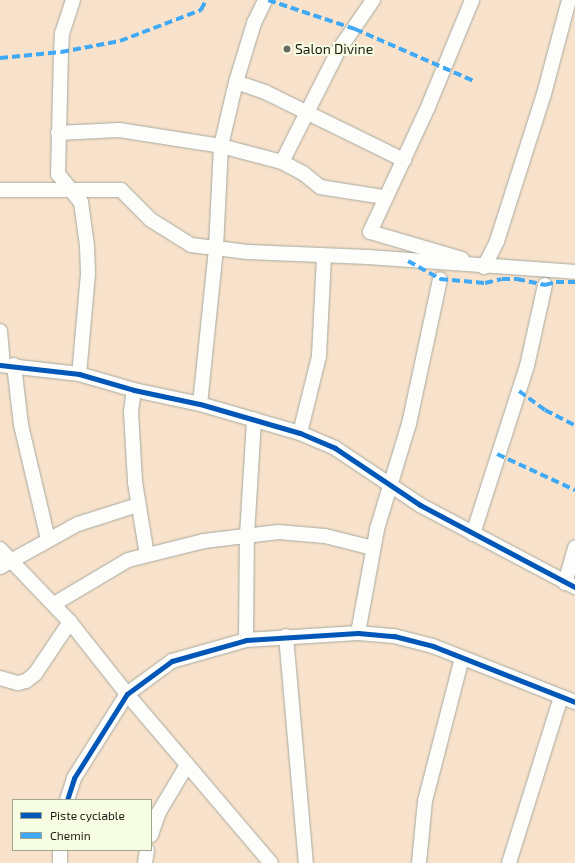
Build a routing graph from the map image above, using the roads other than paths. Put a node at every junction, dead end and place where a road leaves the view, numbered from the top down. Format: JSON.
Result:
{"nodes":[{"id":1,"x":73,"y":0,"type":"edge"},
{"id":2,"x":264,"y":0,"type":"edge"},
{"id":3,"x":373,"y":0,"type":"edge"},
{"id":4,"x":472,"y":0,"type":"edge"},
{"id":5,"x":569,"y":0,"type":"edge"},
{"id":6,"x":236,"y":82,"type":"junction"},
{"id":7,"x":307,"y":112,"type":"junction"},
{"id":8,"x":58,"y":133,"type":"junction"},
{"id":9,"x":221,"y":146,"type":"junction"},
{"id":10,"x":404,"y":160,"type":"junction"},
{"id":11,"x":282,"y":162,"type":"junction"},
{"id":12,"x":70,"y":189,"type":"junction"},
{"id":13,"x":0,"y":190,"type":"edge"},
{"id":14,"x":384,"y":197,"type":"junction"},
{"id":15,"x":216,"y":248,"type":"junction"},
{"id":16,"x":324,"y":256,"type":"junction"},
{"id":17,"x":484,"y":267,"type":"junction"},
{"id":18,"x":575,"y":272,"type":"edge"},
{"id":19,"x":440,"y":279,"type":"dead end"},
{"id":20,"x":545,"y":285,"type":"dead end"},
{"id":21,"x":0,"y":331,"type":"edge"},
{"id":22,"x":6,"y":365,"type":"edge"},
{"id":23,"x":79,"y":374,"type":"junction"},
{"id":24,"x":134,"y":390,"type":"junction"},
{"id":25,"x":200,"y":404,"type":"junction"},
{"id":26,"x":254,"y":419,"type":"junction"},
{"id":27,"x":300,"y":433,"type":"junction"},
{"id":28,"x":388,"y":485,"type":"junction"},
{"id":29,"x":138,"y":504,"type":"junction"},
{"id":30,"x":473,"y":534,"type":"junction"},
{"id":31,"x":247,"y":535,"type":"junction"},
{"id":32,"x":48,"y":538,"type":"junction"},
{"id":33,"x":575,"y":547,"type":"edge"},
{"id":34,"x":373,"y":548,"type":"junction"},
{"id":35,"x":0,"y":549,"type":"edge"},
{"id":36,"x":147,"y":555,"type":"junction"},
{"id":37,"x":5,"y":564,"type":"edge"},
{"id":38,"x":570,"y":585,"type":"edge"},
{"id":39,"x":54,"y":604,"type":"junction"},
{"id":40,"x":70,"y":622,"type":"junction"},
{"id":41,"x":358,"y":633,"type":"junction"},
{"id":42,"x":286,"y":636,"type":"junction"},
{"id":43,"x":246,"y":640,"type":"junction"},
{"id":44,"x":462,"y":658,"type":"junction"},
{"id":45,"x":0,"y":678,"type":"edge"},
{"id":46,"x":127,"y":694,"type":"junction"},
{"id":47,"x":561,"y":697,"type":"junction"},
{"id":48,"x":575,"y":702,"type":"edge"},
{"id":49,"x":187,"y":765,"type":"junction"},
{"id":50,"x":67,"y":799,"type":"edge"},
{"id":51,"x":152,"y":832,"type":"edge"},
{"id":52,"x":60,"y":851,"type":"edge"},
{"id":53,"x":147,"y":851,"type":"edge"},
{"id":54,"x":60,"y":863,"type":"edge"},
{"id":55,"x":145,"y":863,"type":"edge"},
{"id":56,"x":271,"y":863,"type":"edge"},
{"id":57,"x":306,"y":863,"type":"edge"},
{"id":58,"x":419,"y":863,"type":"edge"},
{"id":59,"x":509,"y":863,"type":"edge"}],
"edges":[{"from":1,"to":8,"type":"street"},
{"from":2,"to":6,"type":"street"},
{"from":3,"to":7,"type":"street"},
{"from":4,"to":10,"type":"street"},
{"from":5,"to":17,"type":"street"},
{"from":6,"to":7,"type":"street"},
{"from":6,"to":9,"type":"street"},
{"from":7,"to":10,"type":"street"},
{"from":7,"to":11,"type":"street"},
{"from":8,"to":9,"type":"street"},
{"from":8,"to":12,"type":"street"},
{"from":9,"to":11,"type":"street"},
{"from":9,"to":15,"type":"street"},
{"from":10,"to":14,"type":"street"},
{"from":11,"to":14,"type":"street"},
{"from":12,"to":13,"type":"street"},
{"from":12,"to":15,"type":"street"},
{"from":12,"to":23,"type":"street"},
{"from":14,"to":17,"type":"street"},
{"from":15,"to":16,"type":"street"},
{"from":15,"to":25,"type":"street"},
{"from":16,"to":17,"type":"street"},
{"from":16,"to":27,"type":"street"},
{"from":17,"to":18,"type":"street"},
{"from":19,"to":28,"type":"street"},
{"from":20,"to":30,"type":"street"},
{"from":21,"to":22,"type":"street"},
{"from":22,"to":23,"type":"street"},
{"from":22,"to":32,"type":"street"},
{"from":23,"to":24,"type":"street"},
{"from":24,"to":25,"type":"street"},
{"from":24,"to":29,"type":"street"},
{"from":25,"to":26,"type":"street"},
{"from":26,"to":27,"type":"street"},
{"from":26,"to":31,"type":"street"},
{"from":27,"to":28,"type":"street"},
{"from":28,"to":30,"type":"street"},
{"from":28,"to":34,"type":"street"},
{"from":29,"to":32,"type":"street"},
{"from":29,"to":36,"type":"street"},
{"from":30,"to":38,"type":"street"},
{"from":31,"to":34,"type":"street"},
{"from":31,"to":36,"type":"street"},
{"from":31,"to":43,"type":"street"},
{"from":32,"to":37,"type":"street"},
{"from":33,"to":38,"type":"street"},
{"from":34,"to":41,"type":"street"},
{"from":35,"to":37,"type":"street"},
{"from":36,"to":39,"type":"street"},
{"from":37,"to":39,"type":"street"},
{"from":39,"to":40,"type":"street"},
{"from":40,"to":45,"type":"street"},
{"from":40,"to":46,"type":"street"},
{"from":41,"to":42,"type":"street"},
{"from":41,"to":44,"type":"street"},
{"from":42,"to":43,"type":"street"},
{"from":42,"to":57,"type":"street"},
{"from":43,"to":46,"type":"street"},
{"from":44,"to":47,"type":"street"},
{"from":44,"to":58,"type":"street"},
{"from":46,"to":49,"type":"street"},
{"from":46,"to":50,"type":"street"},
{"from":47,"to":48,"type":"street"},
{"from":47,"to":59,"type":"street"},
{"from":49,"to":51,"type":"street"},
{"from":49,"to":56,"type":"street"},
{"from":52,"to":54,"type":"street"},
{"from":53,"to":55,"type":"street"}]}
